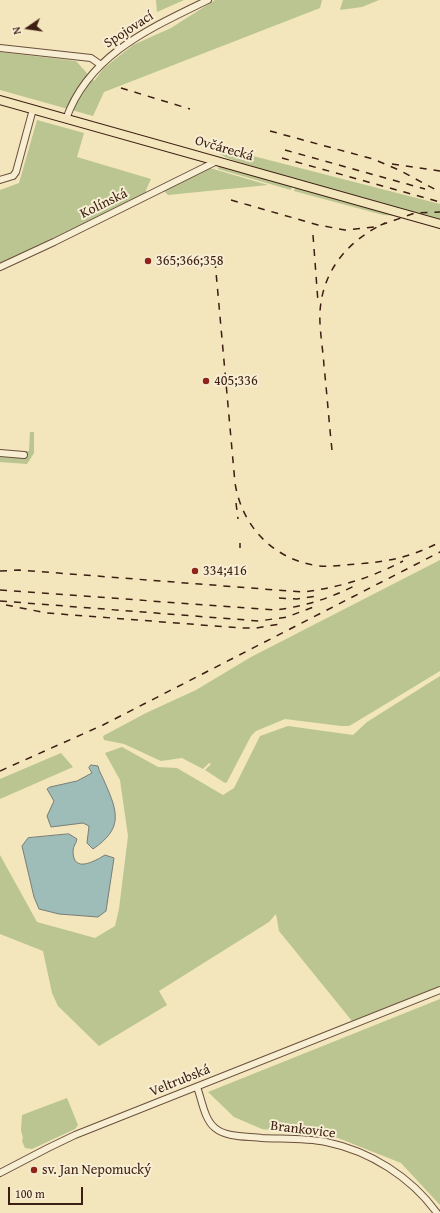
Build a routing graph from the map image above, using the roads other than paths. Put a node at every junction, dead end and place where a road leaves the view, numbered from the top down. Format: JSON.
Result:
{"nodes":[{"id":1,"x":208,"y":0,"type":"edge"},
{"id":2,"x":0,"y":48,"type":"edge"},
{"id":3,"x":101,"y":65,"type":"junction"},
{"id":4,"x":0,"y":100,"type":"edge"},
{"id":5,"x":33,"y":109,"type":"junction"},
{"id":6,"x":66,"y":119,"type":"junction"},
{"id":7,"x":217,"y":161,"type":"junction"},
{"id":8,"x":0,"y":180,"type":"edge"},
{"id":9,"x":440,"y":224,"type":"edge"},
{"id":10,"x":0,"y":267,"type":"edge"},
{"id":11,"x":0,"y":453,"type":"edge"},
{"id":12,"x":24,"y":455,"type":"dead end"},
{"id":13,"x":440,"y":990,"type":"edge"},
{"id":14,"x":197,"y":1087,"type":"junction"},
{"id":15,"x":0,"y":1173,"type":"edge"},
{"id":16,"x":437,"y":1213,"type":"edge"}],
"edges":[{"from":1,"to":3,"type":"street","name":"Spojovací"},
{"from":2,"to":3,"type":"street"},
{"from":3,"to":6,"type":"street","name":"Spojovací"},
{"from":4,"to":5,"type":"main road","name":"Ovčárecká"},
{"from":5,"to":6,"type":"main road","name":"Ovčárecká"},
{"from":5,"to":8,"type":"street"},
{"from":6,"to":7,"type":"main road","name":"Ovčárecká"},
{"from":7,"to":9,"type":"main road","name":"Ovčárecká"},
{"from":7,"to":10,"type":"street","name":"Kolínská"},
{"from":11,"to":12,"type":"street"},
{"from":13,"to":14,"type":"street","name":"Veltrubská"},
{"from":14,"to":15,"type":"street","name":"Veltrubská"},
{"from":14,"to":16,"type":"street","name":"Brankovice"}]}
